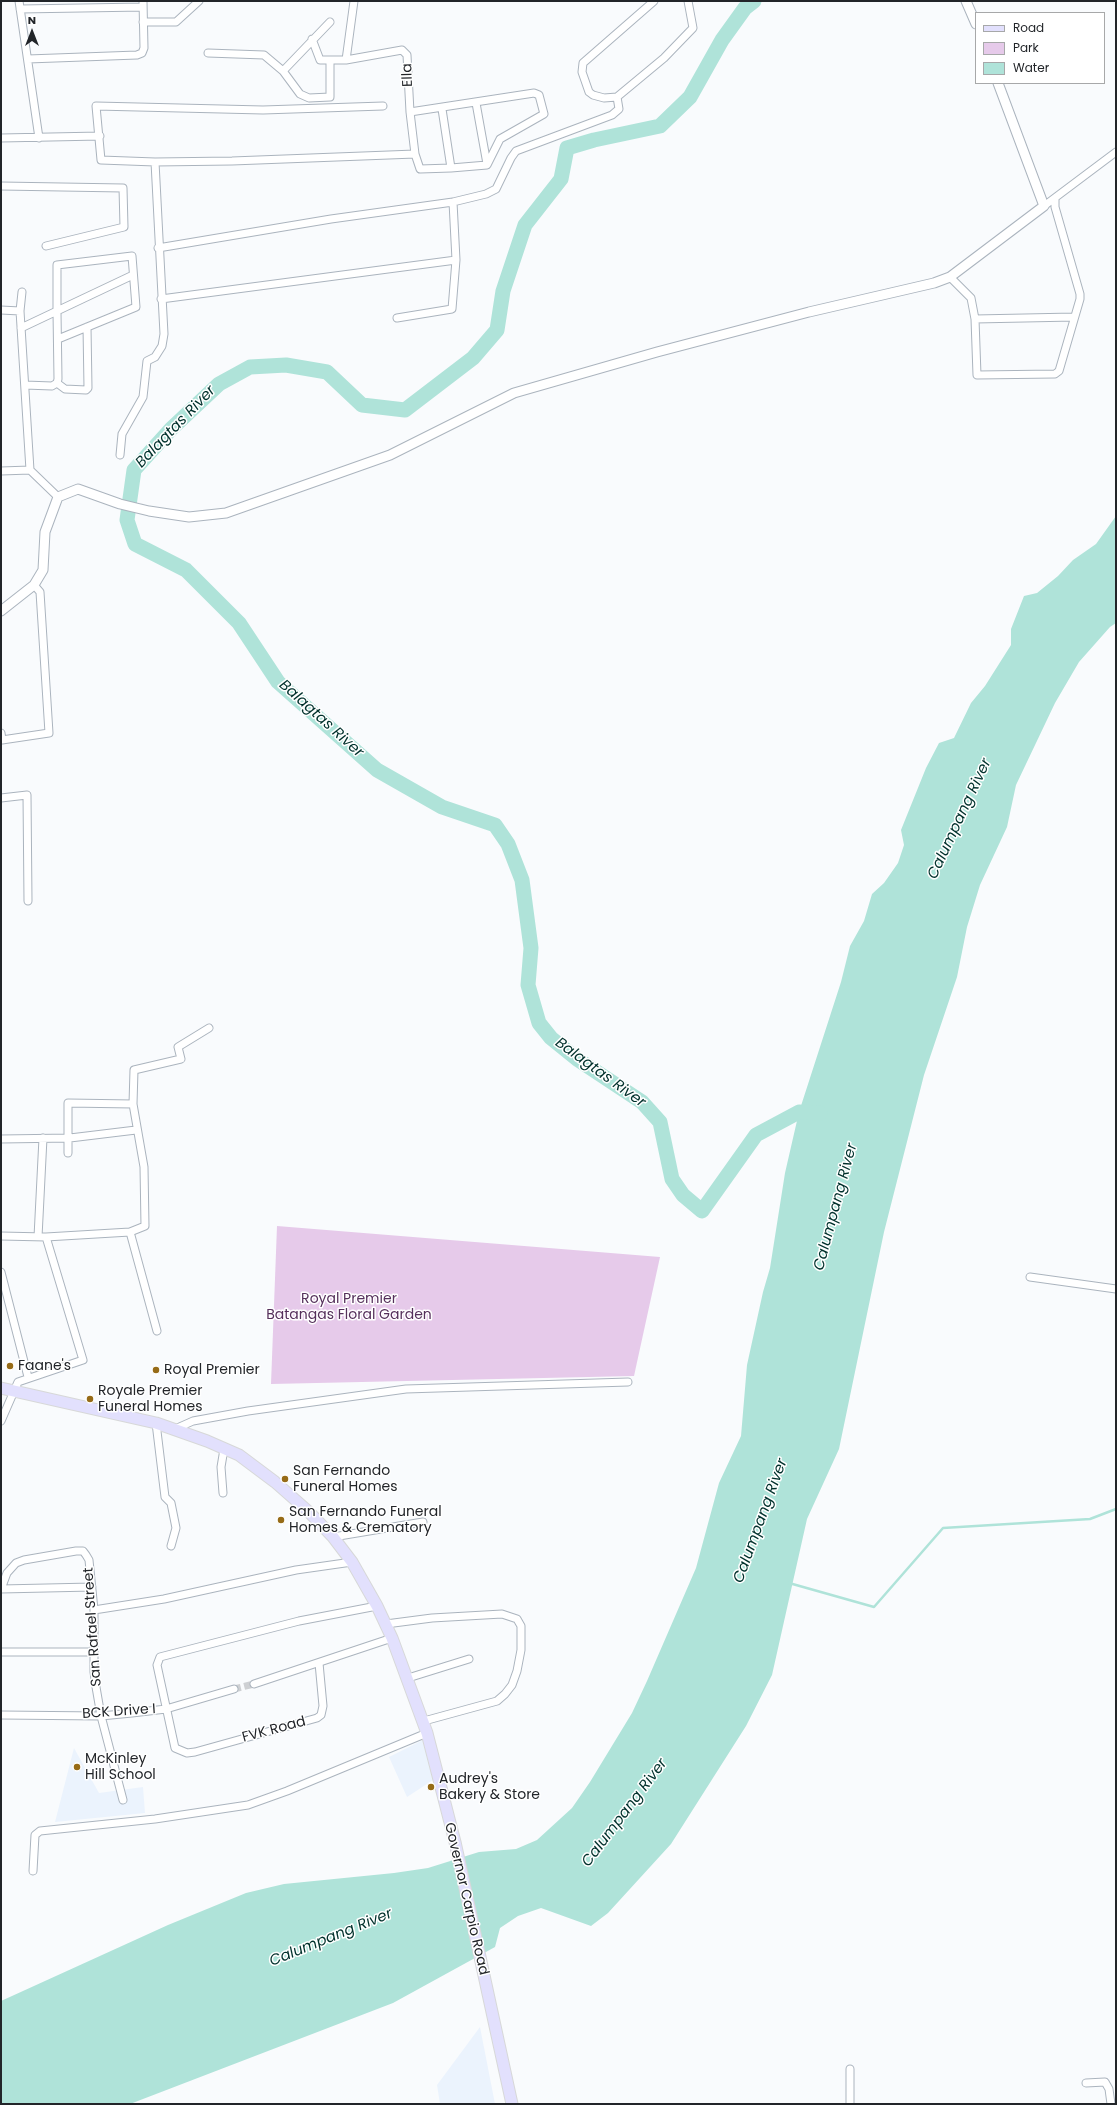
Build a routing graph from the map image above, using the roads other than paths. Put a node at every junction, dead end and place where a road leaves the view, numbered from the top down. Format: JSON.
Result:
{"nodes":[{"id":1,"x":19,"y":1,"type":"edge"},
{"id":2,"x":199,"y":1,"type":"edge"},
{"id":3,"x":354,"y":1,"type":"edge"},
{"id":4,"x":654,"y":1,"type":"edge"},
{"id":5,"x":688,"y":1,"type":"edge"},
{"id":6,"x":966,"y":1,"type":"edge"},
{"id":7,"x":143,"y":4,"type":"edge"},
{"id":8,"x":20,"y":9,"type":"junction"},
{"id":9,"x":143,"y":22,"type":"junction"},
{"id":10,"x":330,"y":22,"type":"dead end"},
{"id":11,"x":975,"y":22,"type":"edge"},
{"id":12,"x":312,"y":39,"type":"junction"},
{"id":13,"x":208,"y":53,"type":"dead end"},
{"id":14,"x":28,"y":59,"type":"junction"},
{"id":15,"x":346,"y":60,"type":"junction"},
{"id":16,"x":330,"y":61,"type":"junction"},
{"id":17,"x":283,"y":71,"type":"junction"},
{"id":18,"x":998,"y":84,"type":"edge"},
{"id":19,"x":617,"y":97,"type":"junction"},
{"id":20,"x":476,"y":103,"type":"junction"},
{"id":21,"x":384,"y":106,"type":"dead end"},
{"id":22,"x":442,"y":109,"type":"junction"},
{"id":23,"x":410,"y":112,"type":"junction"},
{"id":24,"x":100,"y":136,"type":"junction"},
{"id":25,"x":1,"y":138,"type":"edge"},
{"id":26,"x":39,"y":138,"type":"junction"},
{"id":27,"x":1116,"y":152,"type":"edge"},
{"id":28,"x":415,"y":154,"type":"junction"},
{"id":29,"x":155,"y":162,"type":"junction"},
{"id":30,"x":487,"y":164,"type":"junction"},
{"id":31,"x":451,"y":168,"type":"junction"},
{"id":32,"x":1,"y":186,"type":"edge"},
{"id":33,"x":1055,"y":198,"type":"junction"},
{"id":34,"x":453,"y":202,"type":"junction"},
{"id":35,"x":1044,"y":206,"type":"junction"},
{"id":36,"x":46,"y":246,"type":"dead end"},
{"id":37,"x":158,"y":248,"type":"junction"},
{"id":38,"x":456,"y":260,"type":"junction"},
{"id":39,"x":133,"y":275,"type":"junction"},
{"id":40,"x":950,"y":277,"type":"junction"},
{"id":41,"x":22,"y":292,"type":"dead end"},
{"id":42,"x":161,"y":299,"type":"junction"},
{"id":43,"x":1,"y":310,"type":"edge"},
{"id":44,"x":20,"y":311,"type":"junction"},
{"id":45,"x":57,"y":312,"type":"junction"},
{"id":46,"x":1074,"y":317,"type":"junction"},
{"id":47,"x":397,"y":318,"type":"dead end"},
{"id":48,"x":975,"y":319,"type":"junction"},
{"id":49,"x":87,"y":326,"type":"junction"},
{"id":50,"x":21,"y":328,"type":"junction"},
{"id":51,"x":58,"y":339,"type":"junction"},
{"id":52,"x":57,"y":383,"type":"junction"},
{"id":53,"x":24,"y":385,"type":"junction"},
{"id":54,"x":120,"y":455,"type":"dead end"},
{"id":55,"x":30,"y":470,"type":"junction"},
{"id":56,"x":1,"y":471,"type":"edge"},
{"id":57,"x":58,"y":497,"type":"junction"},
{"id":58,"x":34,"y":585,"type":"junction"},
{"id":59,"x":1,"y":611,"type":"edge"},
{"id":60,"x":1,"y":733,"type":"edge"},
{"id":61,"x":1,"y":798,"type":"edge"},
{"id":62,"x":28,"y":901,"type":"dead end"},
{"id":63,"x":209,"y":1028,"type":"dead end"},
{"id":64,"x":133,"y":1104,"type":"junction"},
{"id":65,"x":136,"y":1130,"type":"junction"},
{"id":66,"x":43,"y":1138,"type":"junction"},
{"id":67,"x":70,"y":1138,"type":"junction"},
{"id":68,"x":1,"y":1139,"type":"edge"},
{"id":69,"x":68,"y":1153,"type":"dead end"},
{"id":70,"x":130,"y":1232,"type":"junction"},
{"id":71,"x":1,"y":1236,"type":"edge"},
{"id":72,"x":38,"y":1236,"type":"junction"},
{"id":73,"x":46,"y":1238,"type":"junction"},
{"id":74,"x":1,"y":1272,"type":"edge"},
{"id":75,"x":1030,"y":1277,"type":"dead end"},
{"id":76,"x":1116,"y":1289,"type":"edge"},
{"id":77,"x":157,"y":1331,"type":"dead end"},
{"id":78,"x":28,"y":1377,"type":"junction"},
{"id":79,"x":628,"y":1382,"type":"dead end"},
{"id":80,"x":1,"y":1388,"type":"edge"},
{"id":81,"x":13,"y":1390,"type":"junction"},
{"id":82,"x":1,"y":1422,"type":"edge"},
{"id":83,"x":156,"y":1423,"type":"junction"},
{"id":84,"x":175,"y":1429,"type":"junction"},
{"id":85,"x":224,"y":1449,"type":"junction"},
{"id":86,"x":224,"y":1493,"type":"dead end"},
{"id":87,"x":423,"y":1522,"type":"dead end"},
{"id":88,"x":333,"y":1537,"type":"junction"},
{"id":89,"x":171,"y":1546,"type":"dead end"},
{"id":90,"x":352,"y":1562,"type":"junction"},
{"id":91,"x":92,"y":1587,"type":"junction"},
{"id":92,"x":1,"y":1589,"type":"edge"},
{"id":93,"x":377,"y":1606,"type":"junction"},
{"id":94,"x":94,"y":1610,"type":"junction"},
{"id":95,"x":386,"y":1624,"type":"junction"},
{"id":96,"x":392,"y":1638,"type":"junction"},
{"id":97,"x":1,"y":1652,"type":"edge"},
{"id":98,"x":94,"y":1652,"type":"junction"},
{"id":99,"x":469,"y":1659,"type":"dead end"},
{"id":100,"x":319,"y":1663,"type":"junction"},
{"id":101,"x":408,"y":1678,"type":"junction"},
{"id":102,"x":254,"y":1684,"type":"tunnel mouth"},
{"id":103,"x":234,"y":1689,"type":"tunnel mouth"},
{"id":104,"x":166,"y":1709,"type":"junction"},
{"id":105,"x":1,"y":1715,"type":"edge"},
{"id":106,"x":101,"y":1716,"type":"junction"},
{"id":107,"x":424,"y":1721,"type":"junction"},
{"id":108,"x":427,"y":1733,"type":"junction"},
{"id":109,"x":122,"y":1800,"type":"dead end"},
{"id":110,"x":33,"y":1871,"type":"dead end"},
{"id":111,"x":850,"y":2070,"type":"dead end"},
{"id":112,"x":1086,"y":2083,"type":"dead end"},
{"id":113,"x":512,"y":2104,"type":"edge"},
{"id":114,"x":850,"y":2104,"type":"edge"},
{"id":115,"x":1111,"y":2104,"type":"edge"}],
"edges":[{"from":1,"to":8,"type":"street"},
{"from":2,"to":9,"type":"street"},
{"from":3,"to":15,"type":"street"},
{"from":4,"to":19,"type":"street"},
{"from":5,"to":19,"type":"street"},
{"from":6,"to":11,"type":"street"},
{"from":7,"to":8,"type":"street"},
{"from":7,"to":9,"type":"street"},
{"from":8,"to":14,"type":"street"},
{"from":9,"to":14,"type":"street"},
{"from":10,"to":12,"type":"street"},
{"from":12,"to":16,"type":"street"},
{"from":12,"to":17,"type":"street"},
{"from":13,"to":17,"type":"street"},
{"from":14,"to":26,"type":"street"},
{"from":15,"to":16,"type":"street"},
{"from":15,"to":23,"type":"street","name":"Ella"},
{"from":16,"to":17,"type":"street"},
{"from":18,"to":35,"type":"street"},
{"from":19,"to":34,"type":"street"},
{"from":20,"to":22,"type":"street"},
{"from":20,"to":30,"type":"street"},
{"from":20,"to":30,"type":"street"},
{"from":21,"to":24,"type":"street"},
{"from":22,"to":23,"type":"street"},
{"from":22,"to":31,"type":"street"},
{"from":23,"to":28,"type":"street","name":"Ella"},
{"from":24,"to":26,"type":"street"},
{"from":24,"to":29,"type":"street"},
{"from":25,"to":26,"type":"street"},
{"from":27,"to":33,"type":"street"},
{"from":28,"to":29,"type":"street"},
{"from":28,"to":31,"type":"street","name":"Ella"},
{"from":29,"to":37,"type":"street"},
{"from":30,"to":31,"type":"street"},
{"from":32,"to":36,"type":"street"},
{"from":33,"to":35,"type":"street"},
{"from":33,"to":46,"type":"street"},
{"from":34,"to":37,"type":"street"},
{"from":34,"to":38,"type":"street"},
{"from":35,"to":40,"type":"street"},
{"from":37,"to":42,"type":"street"},
{"from":38,"to":42,"type":"street"},
{"from":38,"to":47,"type":"street"},
{"from":39,"to":45,"type":"street"},
{"from":39,"to":45,"type":"street"},
{"from":39,"to":49,"type":"street"},
{"from":40,"to":48,"type":"street"},
{"from":40,"to":57,"type":"street"},
{"from":41,"to":44,"type":"street"},
{"from":42,"to":54,"type":"street"},
{"from":43,"to":44,"type":"street"},
{"from":44,"to":50,"type":"street"},
{"from":45,"to":50,"type":"street"},
{"from":45,"to":51,"type":"street"},
{"from":46,"to":48,"type":"street"},
{"from":46,"to":48,"type":"street"},
{"from":49,"to":51,"type":"street"},
{"from":49,"to":52,"type":"street"},
{"from":50,"to":53,"type":"street"},
{"from":51,"to":52,"type":"street"},
{"from":52,"to":53,"type":"street"},
{"from":53,"to":55,"type":"street"},
{"from":55,"to":56,"type":"street"},
{"from":55,"to":57,"type":"street"},
{"from":57,"to":58,"type":"street"},
{"from":58,"to":59,"type":"street"},
{"from":58,"to":60,"type":"street"},
{"from":61,"to":62,"type":"street"},
{"from":63,"to":64,"type":"street"},
{"from":64,"to":65,"type":"street"},
{"from":64,"to":67,"type":"street"},
{"from":65,"to":67,"type":"street"},
{"from":65,"to":70,"type":"street"},
{"from":66,"to":67,"type":"street"},
{"from":66,"to":68,"type":"street"},
{"from":66,"to":72,"type":"street"},
{"from":67,"to":69,"type":"street"},
{"from":70,"to":73,"type":"street"},
{"from":70,"to":77,"type":"street"},
{"from":71,"to":72,"type":"street"},
{"from":72,"to":73,"type":"street"},
{"from":73,"to":78,"type":"street"},
{"from":74,"to":78,"type":"street"},
{"from":75,"to":76,"type":"street"},
{"from":78,"to":81,"type":"street"},
{"from":79,"to":84,"type":"street"},
{"from":80,"to":81,"type":"main road","name":"Governor Carpio Road"},
{"from":81,"to":82,"type":"street"},
{"from":81,"to":83,"type":"main road","name":"Governor Carpio Road"},
{"from":83,"to":84,"type":"main road","name":"Governor Carpio Road"},
{"from":83,"to":89,"type":"street"},
{"from":84,"to":85,"type":"main road","name":"Governor Carpio Road"},
{"from":85,"to":86,"type":"street"},
{"from":85,"to":88,"type":"main road","name":"Governor Carpio Road"},
{"from":87,"to":88,"type":"street"},
{"from":88,"to":90,"type":"main road","name":"Governor Carpio Road"},
{"from":90,"to":93,"type":"main road","name":"Governor Carpio Road"},
{"from":90,"to":94,"type":"street"},
{"from":91,"to":92,"type":"street"},
{"from":91,"to":92,"type":"street","name":"San Rafael Street"},
{"from":91,"to":94,"type":"street","name":"San Rafael Street"},
{"from":93,"to":95,"type":"main road","name":"Governor Carpio Road"},
{"from":93,"to":104,"type":"street"},
{"from":94,"to":98,"type":"street","name":"San Rafael Street"},
{"from":95,"to":96,"type":"main road","name":"Governor Carpio Road"},
{"from":95,"to":107,"type":"street"},
{"from":96,"to":100,"type":"street"},
{"from":96,"to":101,"type":"main road","name":"Governor Carpio Road"},
{"from":97,"to":98,"type":"street"},
{"from":98,"to":106,"type":"street","name":"San Rafael Street"},
{"from":99,"to":101,"type":"street"},
{"from":100,"to":102,"type":"street"},
{"from":100,"to":104,"type":"street","name":"FVK Road"},
{"from":101,"to":107,"type":"main road","name":"Governor Carpio Road"},
{"from":103,"to":104,"type":"street","name":"BCK Drive I"},
{"from":104,"to":106,"type":"street","name":"BCK Drive I"},
{"from":105,"to":106,"type":"street","name":"BCK Drive I"},
{"from":106,"to":109,"type":"street","name":"San Rafael Street"},
{"from":107,"to":108,"type":"main road","name":"Governor Carpio Road"},
{"from":108,"to":110,"type":"street"},
{"from":108,"to":113,"type":"main road","name":"Governor Carpio Road"},
{"from":111,"to":114,"type":"street"},
{"from":112,"to":115,"type":"street"}]}
